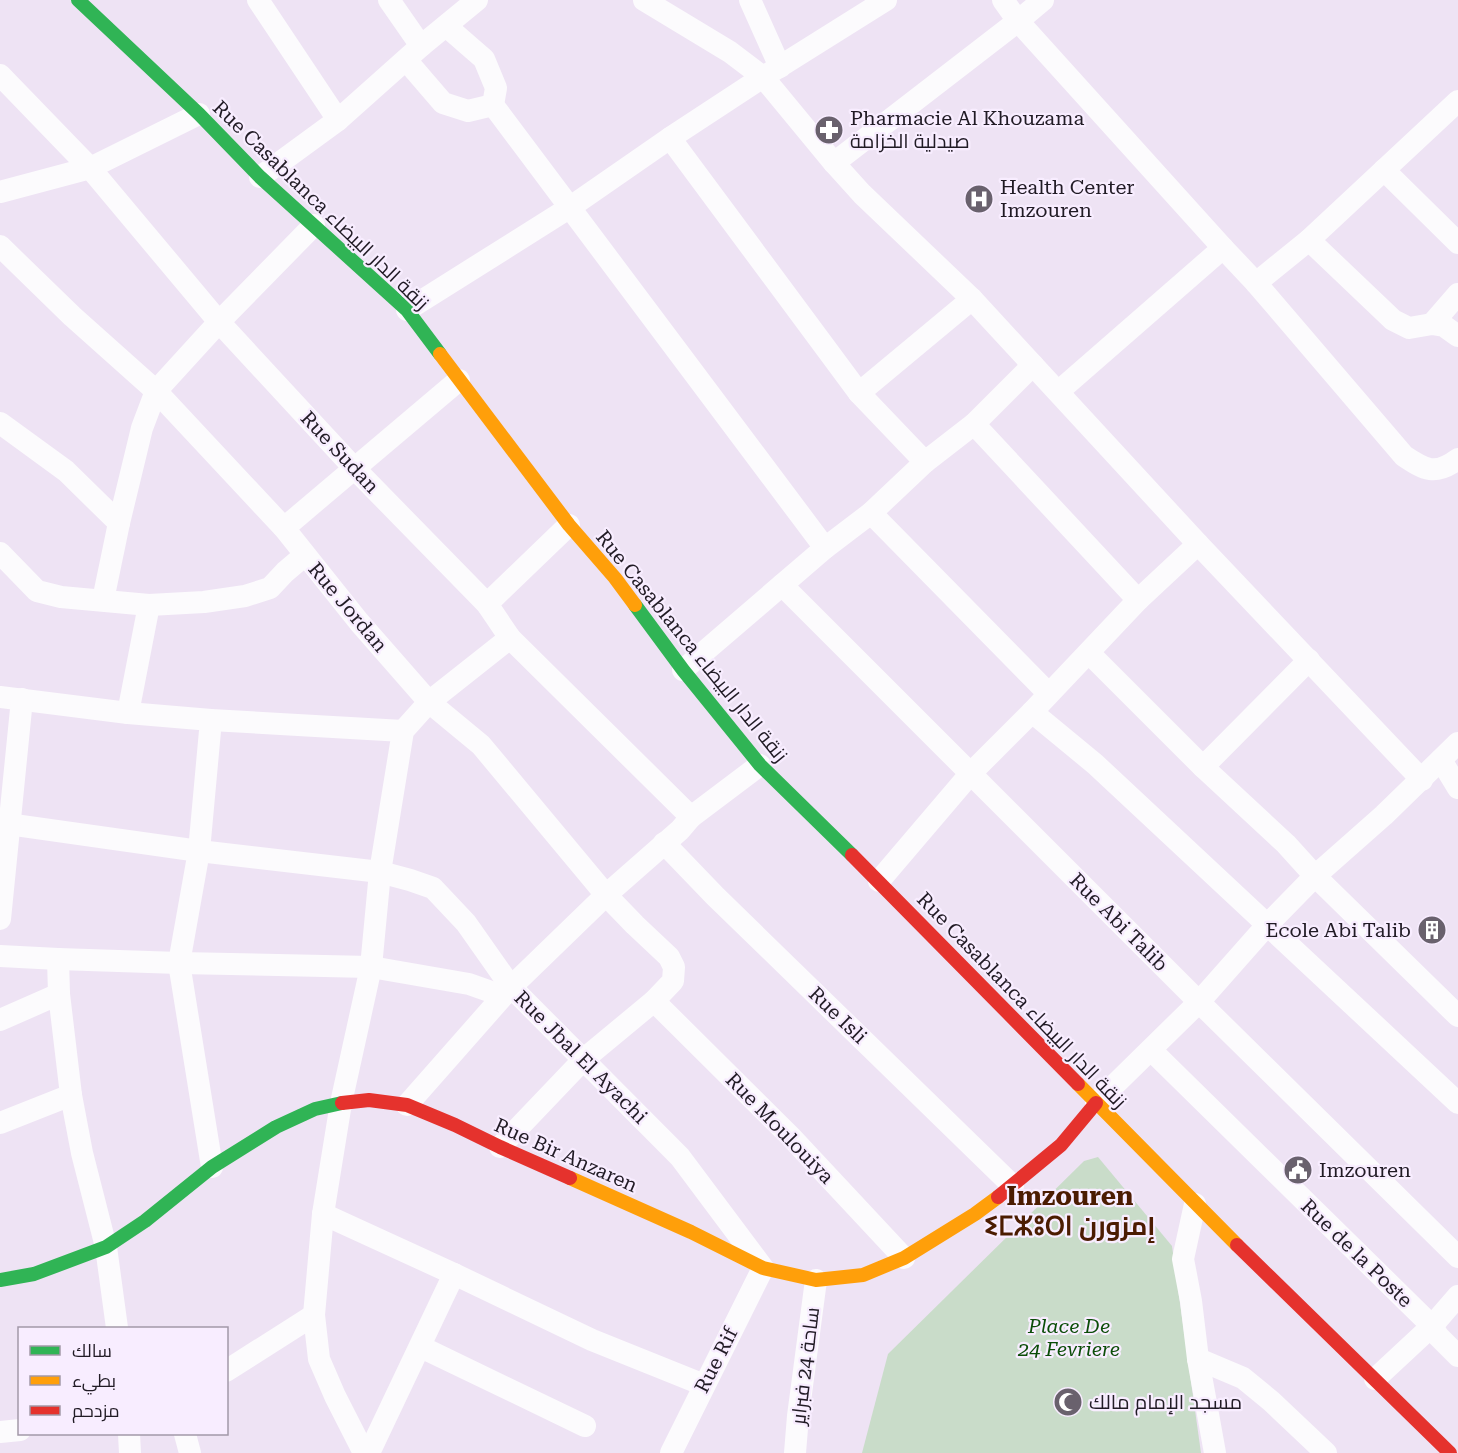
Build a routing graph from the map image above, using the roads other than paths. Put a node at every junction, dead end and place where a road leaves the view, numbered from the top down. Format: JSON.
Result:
{"nodes":[{"id":1,"x":78,"y":0,"type":"edge"},
{"id":2,"x":258,"y":0,"type":"edge"},
{"id":3,"x":389,"y":0,"type":"edge"},
{"id":4,"x":477,"y":0,"type":"edge"},
{"id":5,"x":644,"y":0,"type":"edge"},
{"id":6,"x":750,"y":0,"type":"edge"},
{"id":7,"x":886,"y":0,"type":"edge"},
{"id":8,"x":1003,"y":0,"type":"edge"},
{"id":9,"x":1043,"y":0,"type":"edge"},
{"id":10,"x":1018,"y":21,"type":"junction"},
{"id":11,"x":446,"y":26,"type":"junction"},
{"id":12,"x":413,"y":53,"type":"junction"},
{"id":13,"x":772,"y":72,"type":"junction"},
{"id":14,"x":0,"y":75,"type":"edge"},
{"id":15,"x":1458,"y":100,"type":"edge"},
{"id":16,"x":493,"y":105,"type":"junction"},
{"id":17,"x":199,"y":114,"type":"junction"},
{"id":18,"x":338,"y":120,"type":"junction"},
{"id":19,"x":670,"y":138,"type":"junction"},
{"id":20,"x":834,"y":163,"type":"junction"},
{"id":21,"x":90,"y":168,"type":"junction"},
{"id":22,"x":1384,"y":170,"type":"junction"},
{"id":23,"x":260,"y":177,"type":"junction"},
{"id":24,"x":0,"y":192,"type":"edge"},
{"id":25,"x":569,"y":208,"type":"junction"},
{"id":26,"x":314,"y":225,"type":"junction"},
{"id":27,"x":1309,"y":240,"type":"junction"},
{"id":28,"x":1458,"y":243,"type":"edge"},
{"id":29,"x":0,"y":246,"type":"edge"},
{"id":30,"x":1222,"y":248,"type":"junction"},
{"id":31,"x":1256,"y":283,"type":"junction"},
{"id":32,"x":1458,"y":294,"type":"edge"},
{"id":33,"x":972,"y":299,"type":"junction"},
{"id":34,"x":407,"y":310,"type":"junction"},
{"id":35,"x":219,"y":322,"type":"junction"},
{"id":36,"x":1432,"y":324,"type":"junction"},
{"id":37,"x":1458,"y":336,"type":"edge"},
{"id":38,"x":1033,"y":365,"type":"junction"},
{"id":39,"x":459,"y":380,"type":"junction"},
{"id":40,"x":156,"y":391,"type":"junction"},
{"id":41,"x":1059,"y":392,"type":"junction"},
{"id":42,"x":860,"y":393,"type":"junction"},
{"id":43,"x":0,"y":423,"type":"edge"},
{"id":44,"x":974,"y":424,"type":"junction"},
{"id":45,"x":1458,"y":459,"type":"edge"},
{"id":46,"x":925,"y":462,"type":"junction"},
{"id":47,"x":354,"y":468,"type":"junction"},
{"id":48,"x":872,"y":513,"type":"junction"},
{"id":49,"x":119,"y":523,"type":"junction"},
{"id":50,"x":569,"y":525,"type":"junction"},
{"id":51,"x":284,"y":528,"type":"junction"},
{"id":52,"x":1198,"y":543,"type":"junction"},
{"id":53,"x":825,"y":548,"type":"junction"},
{"id":54,"x":0,"y":553,"type":"edge"},
{"id":55,"x":305,"y":555,"type":"junction"},
{"id":56,"x":782,"y":585,"type":"junction"},
{"id":57,"x":103,"y":600,"type":"junction"},
{"id":58,"x":1138,"y":600,"type":"junction"},
{"id":59,"x":487,"y":604,"type":"junction"},
{"id":60,"x":149,"y":605,"type":"junction"},
{"id":61,"x":510,"y":638,"type":"junction"},
{"id":62,"x":1089,"y":653,"type":"junction"},
{"id":63,"x":1309,"y":660,"type":"junction"},
{"id":64,"x":683,"y":670,"type":"junction"},
{"id":65,"x":1048,"y":693,"type":"junction"},
{"id":66,"x":11,"y":698,"type":"edge"},
{"id":67,"x":429,"y":702,"type":"junction"},
{"id":68,"x":128,"y":712,"type":"junction"},
{"id":69,"x":1032,"y":712,"type":"junction"},
{"id":70,"x":211,"y":720,"type":"junction"},
{"id":71,"x":403,"y":731,"type":"junction"},
{"id":72,"x":1458,"y":743,"type":"edge"},
{"id":73,"x":1441,"y":760,"type":"junction"},
{"id":74,"x":760,"y":765,"type":"junction"},
{"id":75,"x":1203,"y":767,"type":"junction"},
{"id":76,"x":971,"y":773,"type":"junction"},
{"id":77,"x":1422,"y":780,"type":"junction"},
{"id":78,"x":1458,"y":788,"type":"edge"},
{"id":79,"x":691,"y":817,"type":"junction"},
{"id":80,"x":5,"y":824,"type":"edge"},
{"id":81,"x":664,"y":843,"type":"junction"},
{"id":82,"x":199,"y":851,"type":"junction"},
{"id":83,"x":380,"y":872,"type":"junction"},
{"id":84,"x":1315,"y":876,"type":"junction"},
{"id":85,"x":879,"y":881,"type":"junction"},
{"id":86,"x":606,"y":895,"type":"junction"},
{"id":87,"x":0,"y":919,"type":"edge"},
{"id":88,"x":1268,"y":924,"type":"junction"},
{"id":89,"x":0,"y":956,"type":"edge"},
{"id":90,"x":58,"y":959,"type":"junction"},
{"id":91,"x":179,"y":963,"type":"junction"},
{"id":92,"x":371,"y":967,"type":"junction"},
{"id":93,"x":507,"y":991,"type":"junction"},
{"id":94,"x":59,"y":994,"type":"junction"},
{"id":95,"x":654,"y":1001,"type":"junction"},
{"id":96,"x":1199,"y":1002,"type":"junction"},
{"id":97,"x":1458,"y":1016,"type":"edge"},
{"id":98,"x":0,"y":1020,"type":"edge"},
{"id":99,"x":1151,"y":1050,"type":"junction"},
{"id":100,"x":584,"y":1059,"type":"junction"},
{"id":101,"x":71,"y":1095,"type":"junction"},
{"id":102,"x":341,"y":1103,"type":"junction"},
{"id":103,"x":1096,"y":1103,"type":"junction"},
{"id":104,"x":1458,"y":1103,"type":"edge"},
{"id":105,"x":407,"y":1106,"type":"junction"},
{"id":106,"x":0,"y":1123,"type":"edge"},
{"id":107,"x":500,"y":1147,"type":"junction"},
{"id":108,"x":212,"y":1167,"type":"junction"},
{"id":109,"x":1013,"y":1186,"type":"junction"},
{"id":110,"x":1195,"y":1204,"type":"junction"},
{"id":111,"x":323,"y":1214,"type":"junction"},
{"id":112,"x":106,"y":1247,"type":"junction"},
{"id":113,"x":1458,"y":1257,"type":"edge"},
{"id":114,"x":904,"y":1258,"type":"junction"},
{"id":115,"x":763,"y":1268,"type":"junction"},
{"id":116,"x":454,"y":1274,"type":"junction"},
{"id":117,"x":0,"y":1280,"type":"edge"},
{"id":118,"x":816,"y":1280,"type":"junction"},
{"id":119,"x":1458,"y":1296,"type":"edge"},
{"id":120,"x":314,"y":1315,"type":"junction"},
{"id":121,"x":1432,"y":1326,"type":"junction"},
{"id":122,"x":117,"y":1327,"type":"edge"},
{"id":123,"x":420,"y":1347,"type":"junction"},
{"id":124,"x":1458,"y":1356,"type":"edge"},
{"id":125,"x":1198,"y":1359,"type":"junction"},
{"id":126,"x":228,"y":1370,"type":"edge"},
{"id":127,"x":1375,"y":1379,"type":"junction"},
{"id":128,"x":704,"y":1385,"type":"junction"},
{"id":129,"x":585,"y":1426,"type":"dead end"},
{"id":130,"x":18,"y":1430,"type":"edge"},
{"id":131,"x":0,"y":1432,"type":"edge"},
{"id":132,"x":129,"y":1435,"type":"edge"},
{"id":133,"x":185,"y":1435,"type":"edge"},
{"id":134,"x":130,"y":1453,"type":"edge"},
{"id":135,"x":190,"y":1453,"type":"edge"},
{"id":136,"x":364,"y":1453,"type":"edge"},
{"id":137,"x":369,"y":1453,"type":"edge"},
{"id":138,"x":671,"y":1453,"type":"edge"},
{"id":139,"x":795,"y":1453,"type":"edge"},
{"id":140,"x":1215,"y":1453,"type":"edge"},
{"id":141,"x":1326,"y":1453,"type":"edge"},
{"id":142,"x":1450,"y":1453,"type":"edge"}],
"edges":[{"from":1,"to":17,"type":"main road","name":"Rue Casablanca زنقة الدار البيضاء"},
{"from":2,"to":18,"type":"street"},
{"from":3,"to":12,"type":"street"},
{"from":4,"to":11,"type":"street"},
{"from":5,"to":13,"type":"street"},
{"from":6,"to":13,"type":"street"},
{"from":7,"to":13,"type":"street"},
{"from":8,"to":10,"type":"street"},
{"from":9,"to":10,"type":"street"},
{"from":10,"to":20,"type":"street"},
{"from":10,"to":30,"type":"street"},
{"from":11,"to":12,"type":"street"},
{"from":11,"to":16,"type":"street"},
{"from":12,"to":16,"type":"street"},
{"from":12,"to":18,"type":"street"},
{"from":13,"to":19,"type":"street"},
{"from":13,"to":20,"type":"street"},
{"from":14,"to":21,"type":"street","name":"Rue Sudan"},
{"from":15,"to":22,"type":"street"},
{"from":16,"to":25,"type":"street"},
{"from":17,"to":21,"type":"street"},
{"from":17,"to":23,"type":"main road","name":"Rue Casablanca زنقة الدار البيضاء"},
{"from":18,"to":23,"type":"street"},
{"from":19,"to":25,"type":"street"},
{"from":19,"to":42,"type":"street"},
{"from":20,"to":33,"type":"street"},
{"from":21,"to":24,"type":"street"},
{"from":21,"to":35,"type":"street","name":"Rue Sudan"},
{"from":22,"to":27,"type":"street"},
{"from":22,"to":28,"type":"street"},
{"from":23,"to":26,"type":"main road","name":"Rue Casablanca زنقة الدار البيضاء"},
{"from":25,"to":34,"type":"street"},
{"from":25,"to":53,"type":"street"},
{"from":26,"to":34,"type":"main road","name":"Rue Casablanca زنقة الدار البيضاء"},
{"from":26,"to":35,"type":"street"},
{"from":27,"to":31,"type":"street"},
{"from":27,"to":36,"type":"street"},
{"from":29,"to":40,"type":"street","name":"Rue Jordan"},
{"from":30,"to":31,"type":"street"},
{"from":30,"to":41,"type":"street"},
{"from":31,"to":45,"type":"street"},
{"from":32,"to":36,"type":"street"},
{"from":33,"to":38,"type":"street"},
{"from":33,"to":42,"type":"street"},
{"from":34,"to":39,"type":"main road","name":"Rue Casablanca زنقة الدار البيضاء"},
{"from":35,"to":40,"type":"street"},
{"from":35,"to":47,"type":"street","name":"Rue Sudan"},
{"from":36,"to":37,"type":"street"},
{"from":38,"to":41,"type":"street"},
{"from":38,"to":44,"type":"street"},
{"from":39,"to":47,"type":"street"},
{"from":39,"to":50,"type":"main road","name":"Rue Casablanca زنقة الدار البيضاء"},
{"from":40,"to":49,"type":"street"},
{"from":40,"to":51,"type":"street","name":"Rue Jordan"},
{"from":41,"to":52,"type":"street"},
{"from":42,"to":46,"type":"street"},
{"from":43,"to":49,"type":"street"},
{"from":44,"to":46,"type":"street"},
{"from":44,"to":58,"type":"street"},
{"from":46,"to":48,"type":"street"},
{"from":47,"to":51,"type":"street"},
{"from":47,"to":59,"type":"street","name":"Rue Sudan"},
{"from":48,"to":53,"type":"street"},
{"from":48,"to":65,"type":"street"},
{"from":49,"to":57,"type":"street"},
{"from":50,"to":59,"type":"street"},
{"from":50,"to":64,"type":"main road","name":"Rue Casablanca زنقة الدار البيضاء"},
{"from":51,"to":55,"type":"street","name":"Rue Jordan"},
{"from":52,"to":58,"type":"street"},
{"from":52,"to":63,"type":"street"},
{"from":53,"to":56,"type":"street"},
{"from":54,"to":57,"type":"street"},
{"from":55,"to":60,"type":"street"},
{"from":55,"to":67,"type":"street","name":"Rue Jordan"},
{"from":56,"to":64,"type":"street"},
{"from":56,"to":76,"type":"street","name":"Rue Abi Talib"},
{"from":57,"to":60,"type":"street"},
{"from":58,"to":62,"type":"street"},
{"from":59,"to":61,"type":"street","name":"Rue Sudan"},
{"from":60,"to":68,"type":"street"},
{"from":61,"to":67,"type":"street"},
{"from":61,"to":79,"type":"street","name":"Rue Sudan"},
{"from":62,"to":65,"type":"street"},
{"from":62,"to":75,"type":"street"},
{"from":63,"to":75,"type":"street"},
{"from":63,"to":77,"type":"street"},
{"from":64,"to":74,"type":"main road","name":"Rue Casablanca زنقة الدار البيضاء"},
{"from":65,"to":69,"type":"street"},
{"from":66,"to":68,"type":"street"},
{"from":66,"to":80,"type":"street"},
{"from":67,"to":71,"type":"street"},
{"from":67,"to":86,"type":"street","name":"Rue Jordan"},
{"from":68,"to":70,"type":"street"},
{"from":69,"to":76,"type":"street"},
{"from":69,"to":88,"type":"street"},
{"from":70,"to":71,"type":"street"},
{"from":70,"to":82,"type":"street"},
{"from":71,"to":83,"type":"street"},
{"from":72,"to":73,"type":"street"},
{"from":73,"to":77,"type":"street"},
{"from":73,"to":78,"type":"street"},
{"from":74,"to":79,"type":"street"},
{"from":74,"to":85,"type":"main road","name":"Rue Casablanca زنقة الدار البيضاء"},
{"from":75,"to":84,"type":"street"},
{"from":76,"to":85,"type":"street"},
{"from":76,"to":96,"type":"street","name":"Rue Abi Talib"},
{"from":77,"to":84,"type":"street"},
{"from":79,"to":81,"type":"street"},
{"from":80,"to":82,"type":"street","name":"Rue Jbal El Ayachi"},
{"from":80,"to":87,"type":"street"},
{"from":81,"to":86,"type":"street"},
{"from":81,"to":109,"type":"street","name":"Rue Isli"},
{"from":82,"to":83,"type":"street","name":"Rue Jbal El Ayachi"},
{"from":82,"to":91,"type":"street"},
{"from":83,"to":92,"type":"street"},
{"from":83,"to":93,"type":"street","name":"Rue Jbal El Ayachi"},
{"from":84,"to":88,"type":"street"},
{"from":84,"to":97,"type":"street"},
{"from":85,"to":103,"type":"main road","name":"Rue Casablanca زنقة الدار البيضاء"},
{"from":86,"to":93,"type":"street"},
{"from":86,"to":95,"type":"street","name":"Rue Jordan"},
{"from":88,"to":96,"type":"street"},
{"from":88,"to":104,"type":"street"},
{"from":89,"to":90,"type":"street"},
{"from":90,"to":91,"type":"street"},
{"from":90,"to":94,"type":"street"},
{"from":91,"to":92,"type":"street"},
{"from":91,"to":108,"type":"street"},
{"from":92,"to":93,"type":"street"},
{"from":92,"to":102,"type":"street"},
{"from":93,"to":100,"type":"street","name":"Rue Jbal El Ayachi"},
{"from":93,"to":105,"type":"street"},
{"from":94,"to":98,"type":"street"},
{"from":94,"to":101,"type":"street"},
{"from":95,"to":100,"type":"street"},
{"from":95,"to":114,"type":"street","name":"Rue Moulouiya"},
{"from":96,"to":99,"type":"street"},
{"from":96,"to":113,"type":"street","name":"Rue Abi Talib"},
{"from":99,"to":103,"type":"street"},
{"from":99,"to":121,"type":"street","name":"Rue de la Poste"},
{"from":100,"to":107,"type":"street"},
{"from":100,"to":115,"type":"street","name":"Rue Jbal El Ayachi"},
{"from":101,"to":106,"type":"street"},
{"from":101,"to":112,"type":"street"},
{"from":102,"to":105,"type":"main road","name":"Rue Bir Anzaren"},
{"from":102,"to":108,"type":"main road","name":"Rue Bir Anzaren"},
{"from":102,"to":111,"type":"street"},
{"from":103,"to":109,"type":"main road","name":"Rue Bir Anzaren"},
{"from":103,"to":110,"type":"main road","name":"Rue Casablanca زنقة الدار البيضاء"},
{"from":105,"to":107,"type":"main road","name":"Rue Bir Anzaren"},
{"from":107,"to":115,"type":"main road","name":"Rue Bir Anzaren"},
{"from":108,"to":112,"type":"main road","name":"Rue Bir Anzaren"},
{"from":109,"to":114,"type":"main road","name":"Rue Bir Anzaren"},
{"from":110,"to":125,"type":"street"},
{"from":110,"to":127,"type":"main road","name":"Rue Casablanca زنقة الدار البيضاء"},
{"from":111,"to":116,"type":"street"},
{"from":111,"to":120,"type":"street"},
{"from":112,"to":117,"type":"main road","name":"Rue Bir Anzaren"},
{"from":112,"to":122,"type":"street"},
{"from":114,"to":118,"type":"main road","name":"Rue Bir Anzaren"},
{"from":115,"to":118,"type":"main road","name":"Rue Bir Anzaren"},
{"from":115,"to":128,"type":"street","name":"Rue Rif"},
{"from":116,"to":123,"type":"street"},
{"from":116,"to":128,"type":"street"},
{"from":118,"to":139,"type":"street","name":"ساحة 24 فبراير"},
{"from":119,"to":121,"type":"street"},
{"from":120,"to":126,"type":"street"},
{"from":120,"to":136,"type":"street"},
{"from":121,"to":124,"type":"street","name":"Rue de la Poste"},
{"from":121,"to":127,"type":"street"},
{"from":123,"to":129,"type":"street"},
{"from":123,"to":137,"type":"street"},
{"from":125,"to":140,"type":"street"},
{"from":125,"to":141,"type":"street"},
{"from":127,"to":142,"type":"main road","name":"Rue Casablanca زنقة الدار البيضاء"},
{"from":128,"to":138,"type":"street","name":"Rue Rif"},
{"from":130,"to":131,"type":"street"},
{"from":132,"to":134,"type":"street"},
{"from":133,"to":135,"type":"street"}]}
